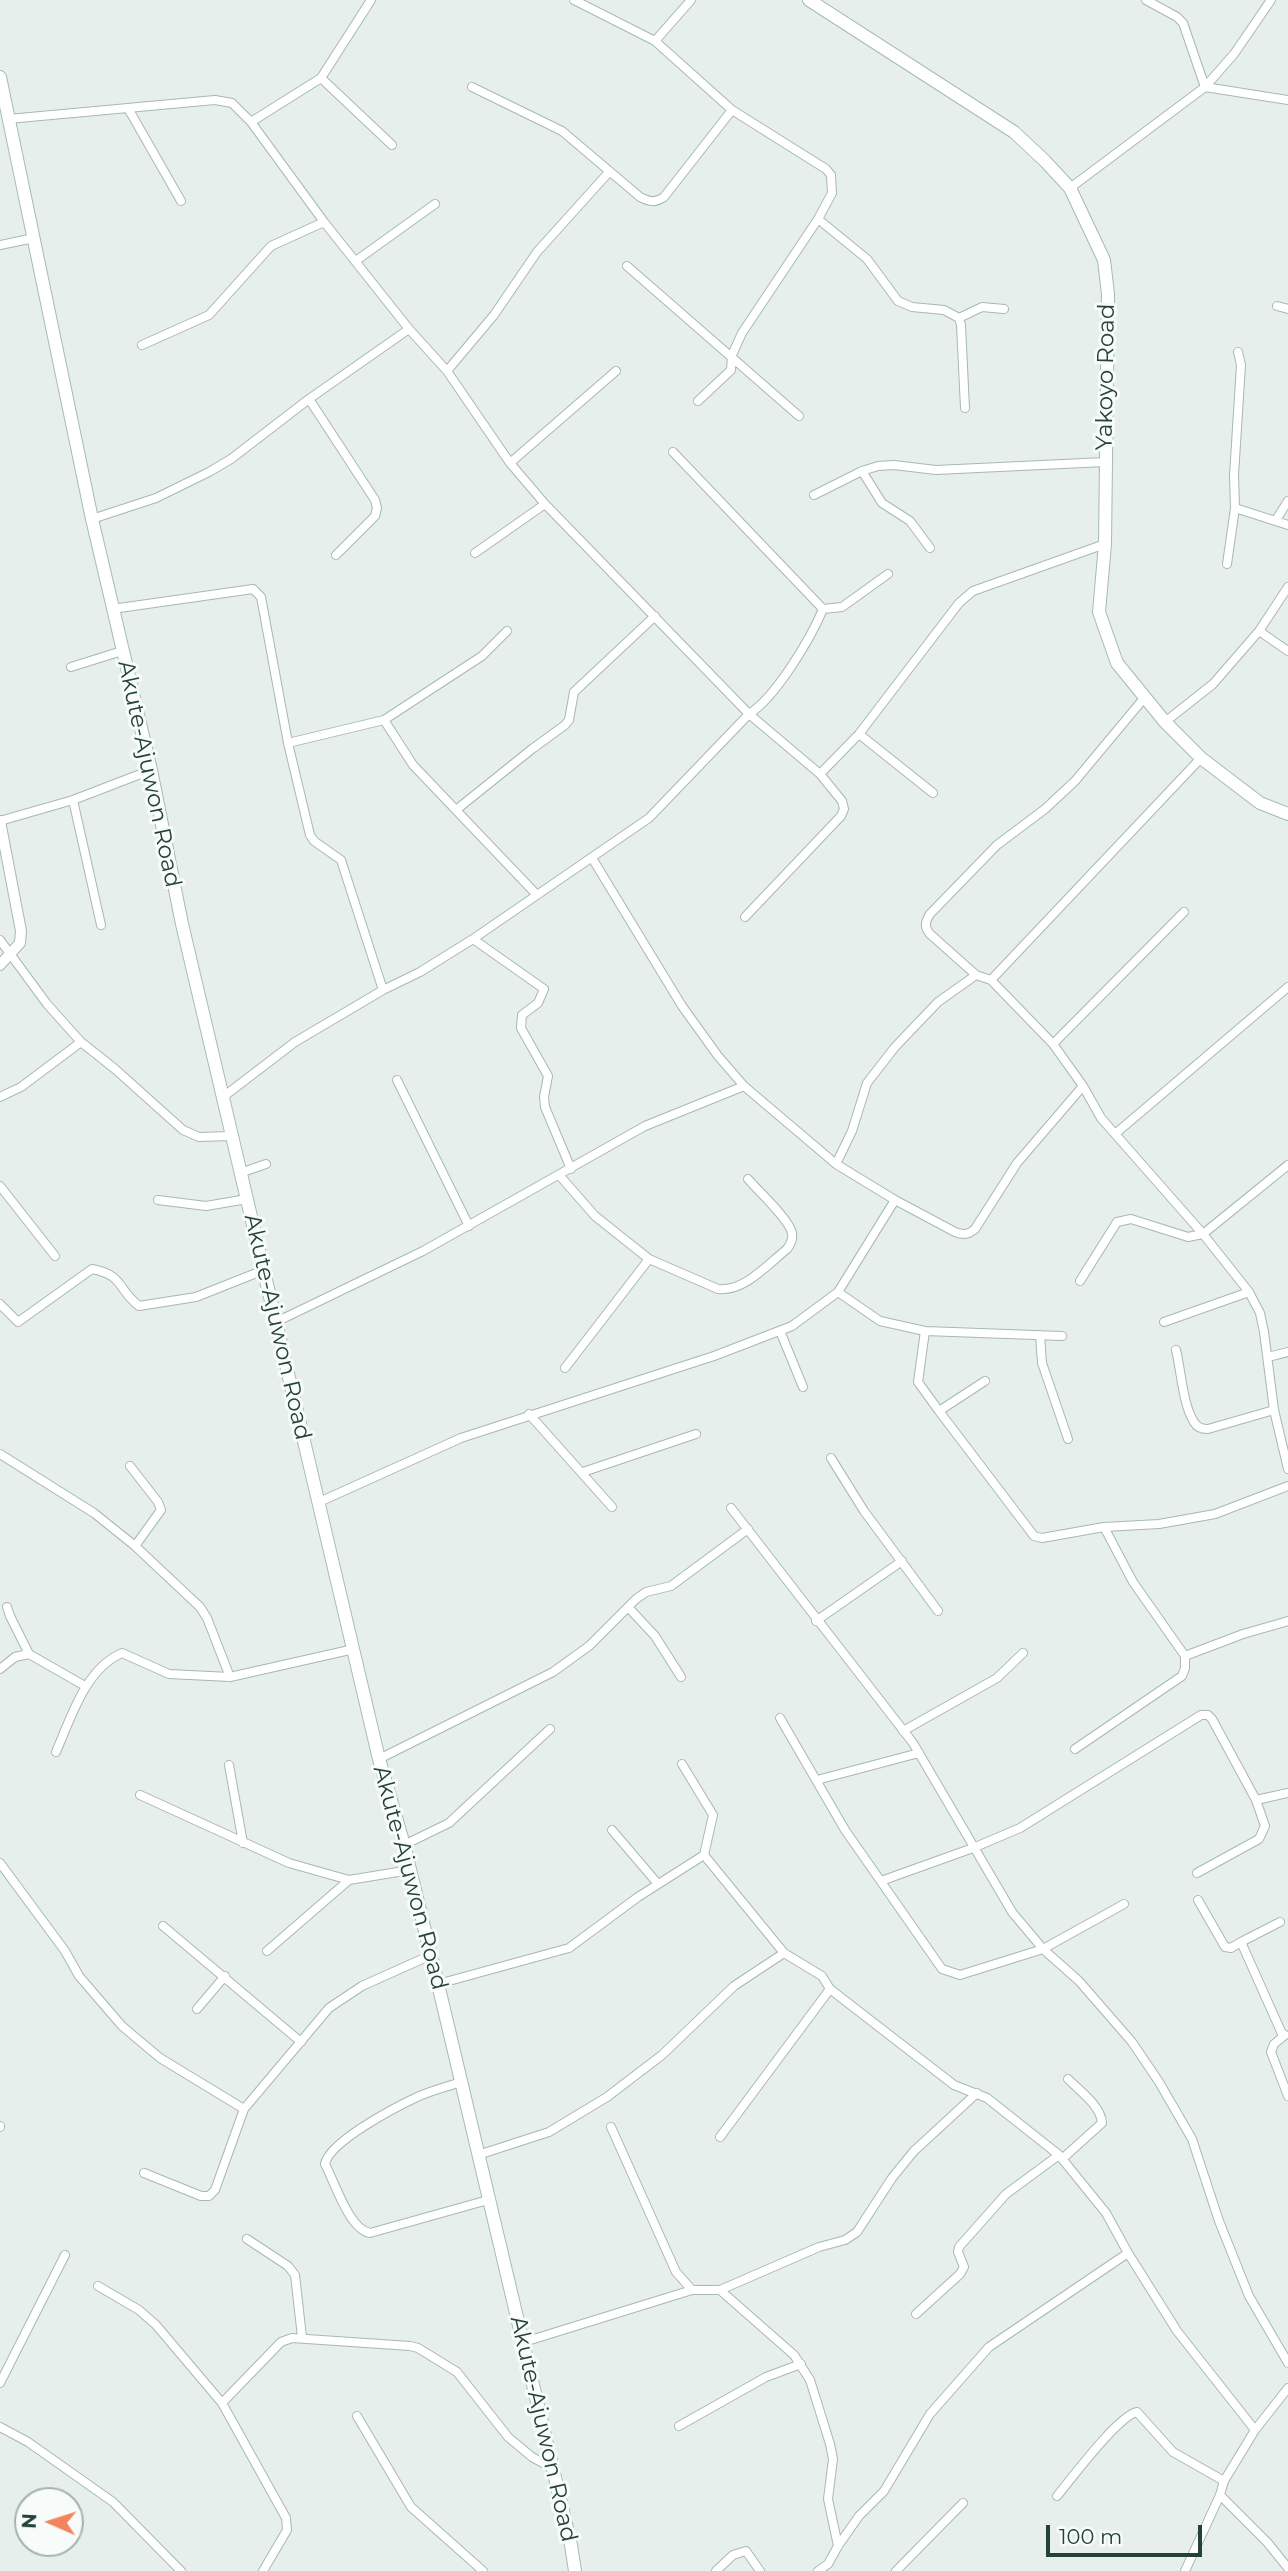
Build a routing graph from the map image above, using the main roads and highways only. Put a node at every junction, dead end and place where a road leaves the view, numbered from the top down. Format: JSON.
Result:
{"nodes":[{"id":1,"x":808,"y":0,"type":"edge"},
{"id":2,"x":0,"y":77,"type":"edge"},
{"id":3,"x":1288,"y":814,"type":"edge"},
{"id":4,"x":575,"y":2571,"type":"edge"}],
"edges":[{"from":1,"to":3,"type":"main road","name":"Yakoyo Road"},
{"from":2,"to":4,"type":"main road","name":"Akute-Ajuwon Road"}]}
